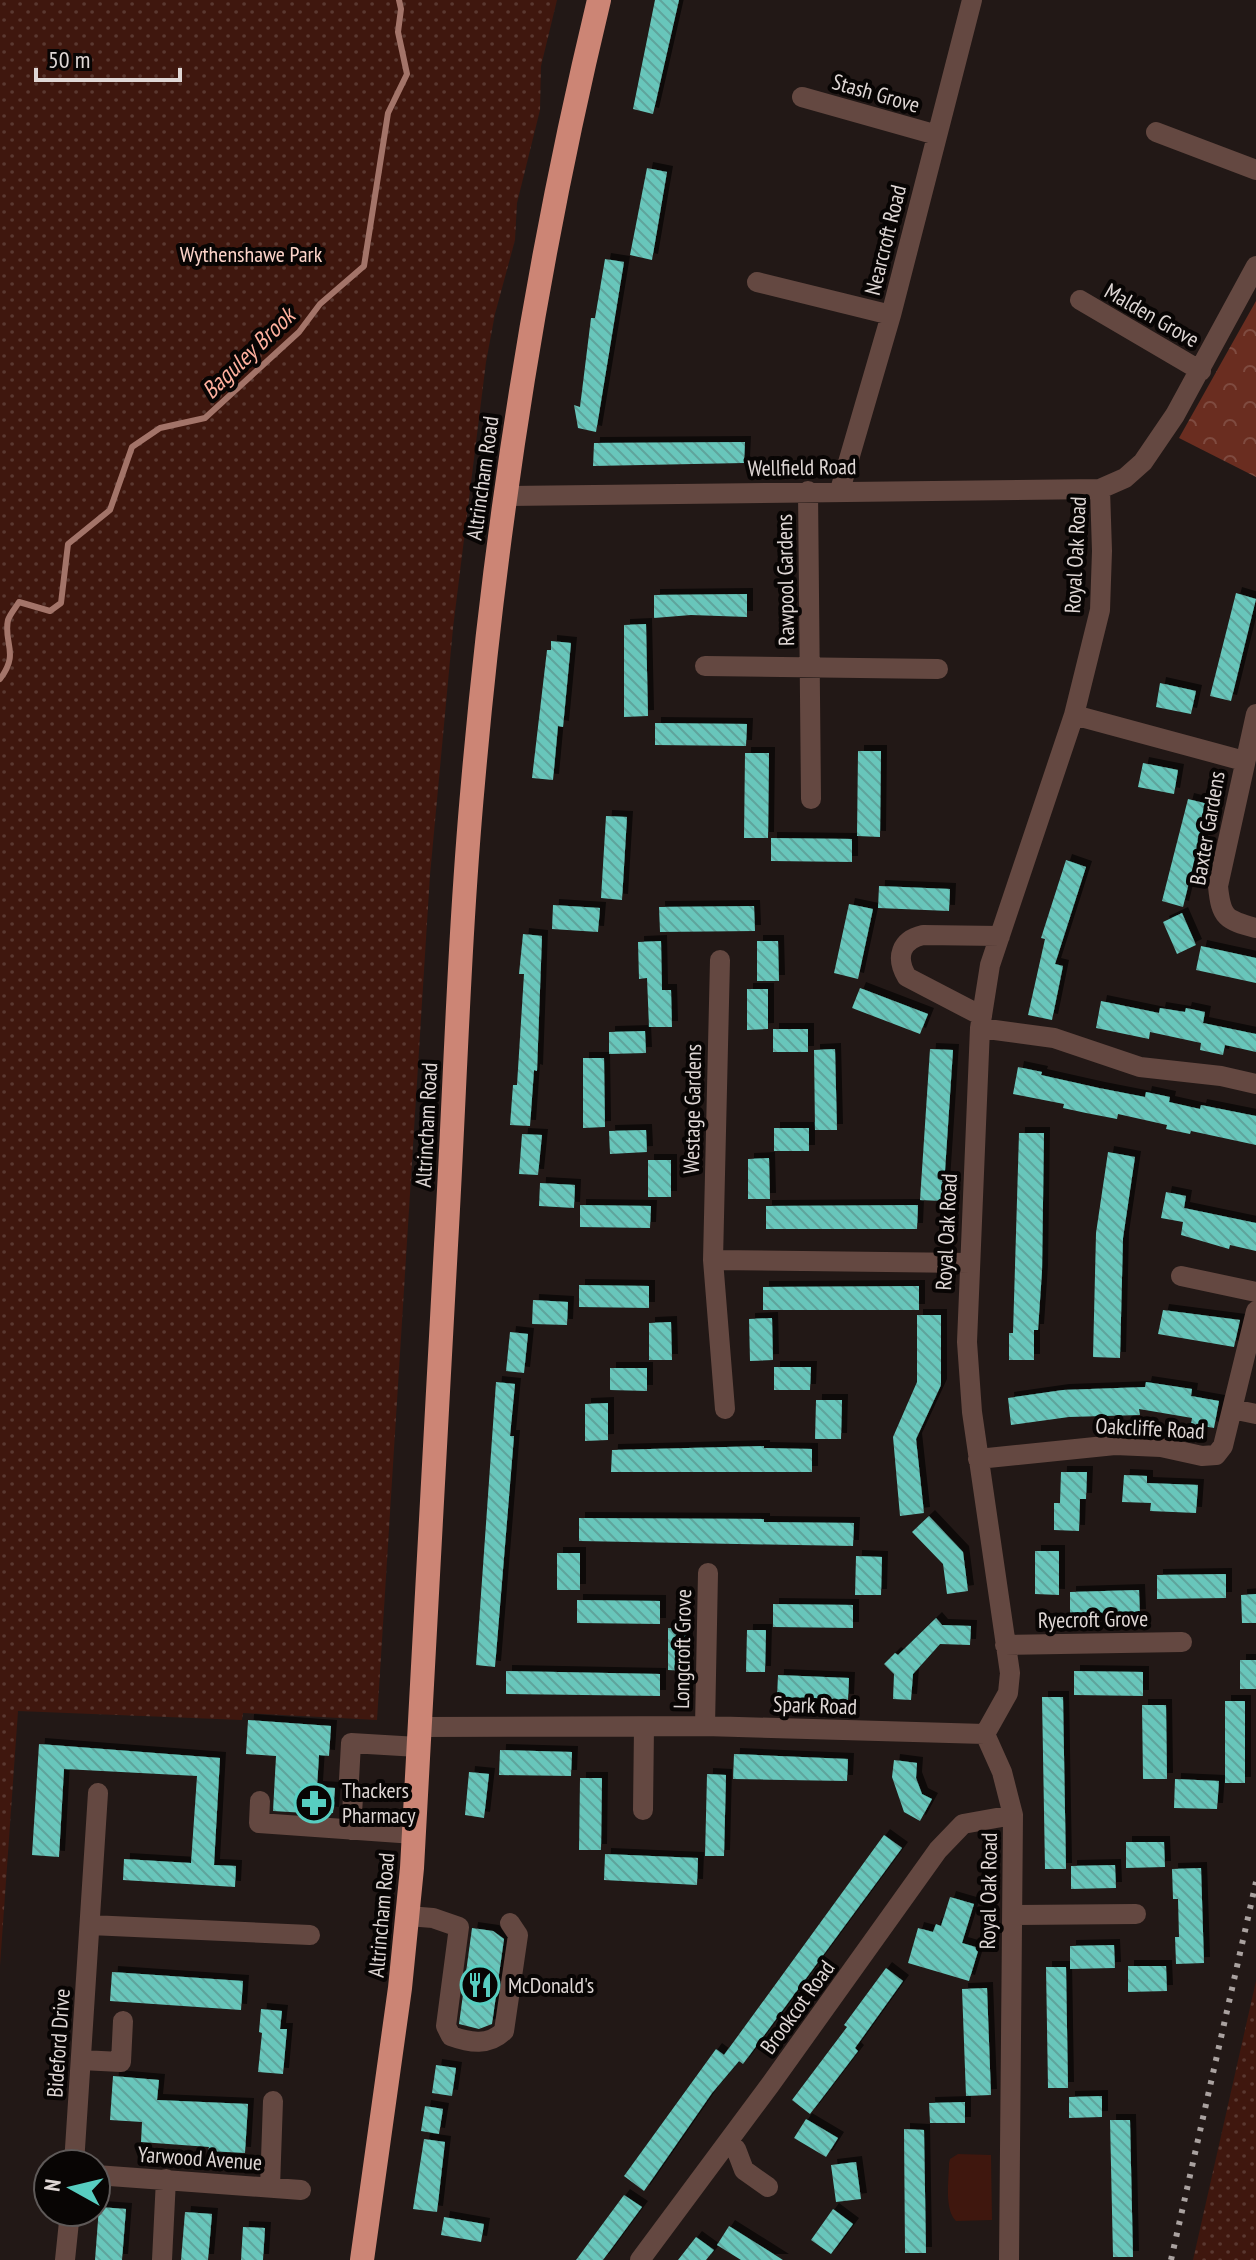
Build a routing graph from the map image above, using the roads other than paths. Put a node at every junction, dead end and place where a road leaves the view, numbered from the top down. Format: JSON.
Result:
{"nodes":[{"id":1,"x":599,"y":0,"type":"edge"},
{"id":2,"x":972,"y":0,"type":"edge"},
{"id":3,"x":802,"y":97,"type":"dead end"},
{"id":4,"x":1156,"y":132,"type":"dead end"},
{"id":5,"x":937,"y":135,"type":"junction"},
{"id":6,"x":1256,"y":170,"type":"edge"},
{"id":7,"x":1256,"y":266,"type":"edge"},
{"id":8,"x":757,"y":282,"type":"dead end"},
{"id":9,"x":1080,"y":300,"type":"dead end"},
{"id":10,"x":891,"y":315,"type":"junction"},
{"id":11,"x":1201,"y":371,"type":"junction"},
{"id":12,"x":1100,"y":489,"type":"junction"},
{"id":13,"x":840,"y":490,"type":"junction"},
{"id":14,"x":808,"y":491,"type":"junction"},
{"id":15,"x":505,"y":496,"type":"junction"},
{"id":16,"x":705,"y":666,"type":"dead end"},
{"id":17,"x":810,"y":667,"type":"junction"},
{"id":18,"x":938,"y":669,"type":"dead end"},
{"id":19,"x":1256,"y":714,"type":"edge"},
{"id":20,"x":1074,"y":715,"type":"junction"},
{"id":21,"x":1244,"y":761,"type":"junction"},
{"id":22,"x":811,"y":799,"type":"dead end"},
{"id":23,"x":1256,"y":928,"type":"edge"},
{"id":24,"x":1000,"y":936,"type":"junction"},
{"id":25,"x":720,"y":960,"type":"dead end"},
{"id":26,"x":981,"y":1022,"type":"junction"},
{"id":27,"x":1256,"y":1084,"type":"edge"},
{"id":28,"x":713,"y":1260,"type":"junction"},
{"id":29,"x":968,"y":1263,"type":"junction"},
{"id":30,"x":1181,"y":1276,"type":"dead end"},
{"id":31,"x":1256,"y":1292,"type":"edge"},
{"id":32,"x":1256,"y":1311,"type":"edge"},
{"id":33,"x":725,"y":1409,"type":"dead end"},
{"id":34,"x":1232,"y":1409,"type":"junction"},
{"id":35,"x":1256,"y":1414,"type":"edge"},
{"id":36,"x":978,"y":1459,"type":"junction"},
{"id":37,"x":708,"y":1573,"type":"dead end"},
{"id":38,"x":1182,"y":1642,"type":"dead end"},
{"id":39,"x":1005,"y":1645,"type":"junction"},
{"id":40,"x":705,"y":1726,"type":"junction"},
{"id":41,"x":644,"y":1727,"type":"junction"},
{"id":42,"x":985,"y":1734,"type":"junction"},
{"id":43,"x":419,"y":1737,"type":"junction"},
{"id":44,"x":98,"y":1793,"type":"dead end"},
{"id":45,"x":260,"y":1801,"type":"dead end"},
{"id":46,"x":643,"y":1810,"type":"dead end"},
{"id":47,"x":1013,"y":1815,"type":"junction"},
{"id":48,"x":351,"y":1830,"type":"junction"},
{"id":49,"x":414,"y":1834,"type":"junction"},
{"id":50,"x":1136,"y":1914,"type":"dead end"},
{"id":51,"x":1012,"y":1915,"type":"junction"},
{"id":52,"x":408,"y":1916,"type":"junction"},
{"id":53,"x":510,"y":1923,"type":"dead end"},
{"id":54,"x":90,"y":1925,"type":"junction"},
{"id":55,"x":310,"y":1935,"type":"dead end"},
{"id":56,"x":123,"y":2021,"type":"dead end"},
{"id":57,"x":81,"y":2060,"type":"junction"},
{"id":58,"x":273,"y":2101,"type":"dead end"},
{"id":59,"x":727,"y":2144,"type":"junction"},
{"id":60,"x":75,"y":2148,"type":"edge"},
{"id":61,"x":112,"y":2176,"type":"edge"},
{"id":62,"x":166,"y":2179,"type":"junction"},
{"id":63,"x":270,"y":2187,"type":"junction"},
{"id":64,"x":768,"y":2187,"type":"dead end"},
{"id":65,"x":301,"y":2190,"type":"dead end"},
{"id":66,"x":68,"y":2228,"type":"edge"},
{"id":67,"x":65,"y":2260,"type":"edge"},
{"id":68,"x":162,"y":2260,"type":"edge"},
{"id":69,"x":362,"y":2260,"type":"edge"},
{"id":70,"x":640,"y":2260,"type":"edge"},
{"id":71,"x":1009,"y":2260,"type":"edge"}],
"edges":[{"from":1,"to":15,"type":"highway","name":"Altrincham Road"},
{"from":2,"to":5,"type":"street","name":"Nearcroft Road"},
{"from":3,"to":5,"type":"street","name":"Stash Grove"},
{"from":4,"to":6,"type":"street"},
{"from":5,"to":10,"type":"street","name":"Nearcroft Road"},
{"from":7,"to":11,"type":"street","name":"Royal Oak Road"},
{"from":8,"to":10,"type":"street"},
{"from":9,"to":11,"type":"street","name":"Malden Grove"},
{"from":10,"to":13,"type":"street","name":"Nearcroft Road"},
{"from":11,"to":12,"type":"street","name":"Royal Oak Road"},
{"from":12,"to":13,"type":"street","name":"Wellfield Road"},
{"from":12,"to":20,"type":"street","name":"Royal Oak Road"},
{"from":13,"to":14,"type":"street","name":"Wellfield Road"},
{"from":14,"to":15,"type":"street","name":"Wellfield Road"},
{"from":14,"to":17,"type":"street","name":"Rawpool Gardens"},
{"from":15,"to":43,"type":"highway","name":"Altrincham Road"},
{"from":16,"to":17,"type":"street","name":"Rawpool Gardens"},
{"from":17,"to":18,"type":"street","name":"Rawpool Gardens"},
{"from":17,"to":22,"type":"street","name":"Rawpool Gardens"},
{"from":19,"to":21,"type":"street","name":"Baxter Gardens"},
{"from":20,"to":21,"type":"street","name":"Baxter Gardens"},
{"from":20,"to":24,"type":"street","name":"Royal Oak Road"},
{"from":21,"to":23,"type":"street","name":"Baxter Gardens"},
{"from":24,"to":26,"type":"street","name":"Royal Oak Road"},
{"from":24,"to":26,"type":"street"},
{"from":25,"to":28,"type":"street","name":"Westage Gardens"},
{"from":26,"to":27,"type":"street"},
{"from":26,"to":29,"type":"street","name":"Royal Oak Road"},
{"from":28,"to":29,"type":"street"},
{"from":28,"to":33,"type":"street","name":"Westage Gardens"},
{"from":29,"to":36,"type":"street","name":"Royal Oak Road"},
{"from":30,"to":31,"type":"street"},
{"from":32,"to":34,"type":"street","name":"Oakcliffe Road"},
{"from":34,"to":35,"type":"street"},
{"from":34,"to":36,"type":"street","name":"Oakcliffe Road"},
{"from":36,"to":39,"type":"street","name":"Royal Oak Road"},
{"from":37,"to":40,"type":"street","name":"Longcroft Grove"},
{"from":38,"to":39,"type":"street","name":"Ryecroft Grove"},
{"from":39,"to":42,"type":"street","name":"Royal Oak Road"},
{"from":40,"to":41,"type":"street","name":"Spark Road"},
{"from":40,"to":42,"type":"street","name":"Spark Road"},
{"from":41,"to":43,"type":"street","name":"Spark Road"},
{"from":41,"to":46,"type":"street"},
{"from":42,"to":47,"type":"street","name":"Royal Oak Road"},
{"from":43,"to":48,"type":"street","name":"Spark Road"},
{"from":43,"to":49,"type":"highway","name":"Altrincham Road"},
{"from":44,"to":54,"type":"street","name":"Bideford Drive"},
{"from":45,"to":48,"type":"street"},
{"from":47,"to":51,"type":"street","name":"Royal Oak Road"},
{"from":47,"to":59,"type":"street","name":"Brookcot Road"},
{"from":48,"to":49,"type":"street"},
{"from":49,"to":52,"type":"highway","name":"Altrincham Road"},
{"from":50,"to":51,"type":"street"},
{"from":51,"to":71,"type":"street","name":"Royal Oak Road"},
{"from":52,"to":53,"type":"street"},
{"from":52,"to":69,"type":"highway","name":"Altrincham Road"},
{"from":54,"to":55,"type":"street"},
{"from":54,"to":57,"type":"street","name":"Bideford Drive"},
{"from":56,"to":57,"type":"street"},
{"from":57,"to":60,"type":"street","name":"Bideford Drive"},
{"from":58,"to":63,"type":"street"},
{"from":59,"to":64,"type":"street"},
{"from":59,"to":70,"type":"street","name":"Brookcot Road"},
{"from":61,"to":62,"type":"street","name":"Yarwood Avenue"},
{"from":62,"to":63,"type":"street","name":"Yarwood Avenue"},
{"from":62,"to":68,"type":"street"},
{"from":63,"to":65,"type":"street","name":"Yarwood Avenue"},
{"from":66,"to":67,"type":"street"}]}
